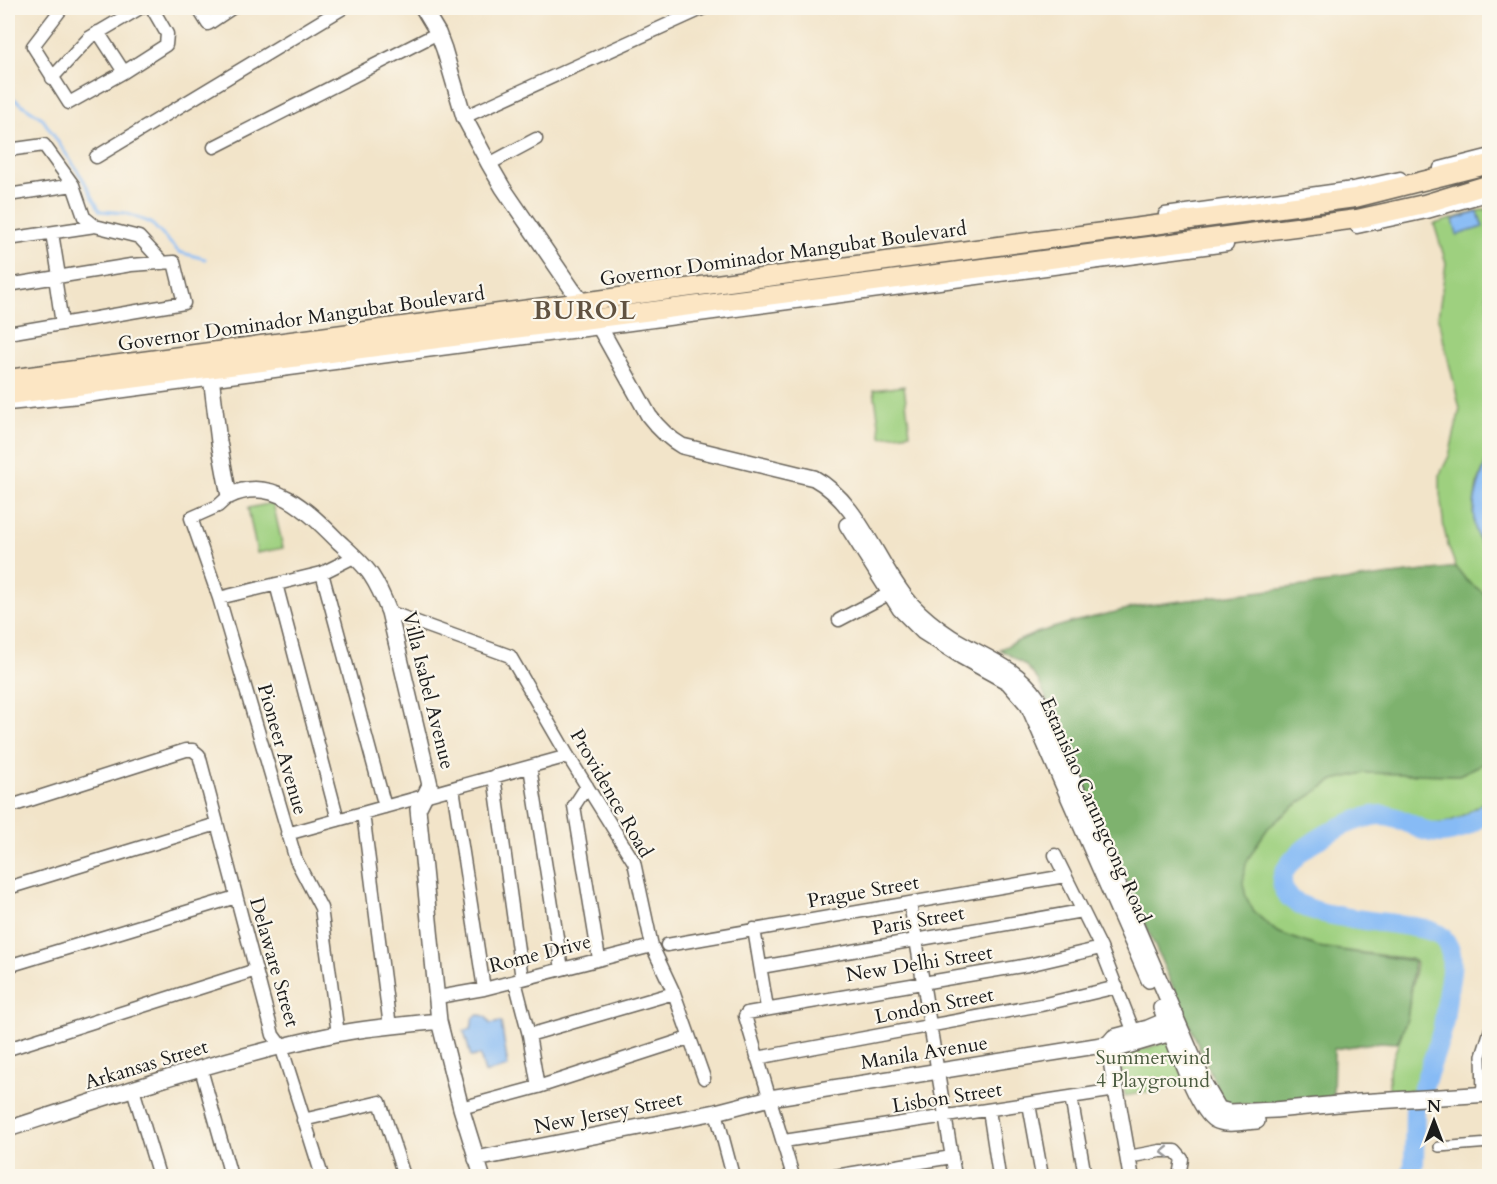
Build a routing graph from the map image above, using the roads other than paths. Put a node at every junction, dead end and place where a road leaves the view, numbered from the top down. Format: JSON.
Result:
{"nodes":[{"id":1,"x":62,"y":8,"type":"edge"},
{"id":2,"x":140,"y":8,"type":"edge"},
{"id":3,"x":152,"y":8,"type":"edge"},
{"id":4,"x":198,"y":8,"type":"edge"},
{"id":5,"x":232,"y":8,"type":"edge"},
{"id":6,"x":343,"y":8,"type":"edge"},
{"id":7,"x":423,"y":8,"type":"edge"},
{"id":8,"x":704,"y":8,"type":"edge"},
{"id":9,"x":98,"y":32,"type":"junction"},
{"id":10,"x":438,"y":33,"type":"junction"},
{"id":11,"x":124,"y":72,"type":"junction"},
{"id":12,"x":52,"y":78,"type":"junction"},
{"id":13,"x":464,"y":117,"type":"junction"},
{"id":14,"x":536,"y":140,"type":"dead end"},
{"id":15,"x":214,"y":147,"type":"dead end"},
{"id":16,"x":8,"y":150,"type":"edge"},
{"id":17,"x":1490,"y":155,"type":"edge"},
{"id":18,"x":96,"y":157,"type":"dead end"},
{"id":19,"x":489,"y":164,"type":"junction"},
{"id":20,"x":1490,"y":164,"type":"edge"},
{"id":21,"x":1490,"y":184,"type":"edge"},
{"id":22,"x":73,"y":185,"type":"junction"},
{"id":23,"x":1490,"y":194,"type":"edge"},
{"id":24,"x":8,"y":195,"type":"edge"},
{"id":25,"x":95,"y":226,"type":"junction"},
{"id":26,"x":52,"y":233,"type":"junction"},
{"id":27,"x":8,"y":239,"type":"edge"},
{"id":28,"x":163,"y":263,"type":"junction"},
{"id":29,"x":810,"y":272,"type":"junction"},
{"id":30,"x":57,"y":277,"type":"junction"},
{"id":31,"x":8,"y":285,"type":"edge"},
{"id":32,"x":813,"y":291,"type":"junction"},
{"id":33,"x":589,"y":315,"type":"junction"},
{"id":34,"x":62,"y":324,"type":"junction"},
{"id":35,"x":8,"y":333,"type":"edge"},
{"id":36,"x":213,"y":370,"type":"junction"},
{"id":37,"x":11,"y":389,"type":"edge"},
{"id":38,"x":232,"y":495,"type":"junction"},
{"id":39,"x":354,"y":557,"type":"junction"},
{"id":40,"x":322,"y":573,"type":"junction"},
{"id":41,"x":276,"y":584,"type":"junction"},
{"id":42,"x":895,"y":591,"type":"junction"},
{"id":43,"x":219,"y":598,"type":"junction"},
{"id":44,"x":389,"y":612,"type":"junction"},
{"id":45,"x":839,"y":620,"type":"dead end"},
{"id":46,"x":568,"y":756,"type":"junction"},
{"id":47,"x":530,"y":766,"type":"junction"},
{"id":48,"x":494,"y":776,"type":"junction"},
{"id":49,"x":586,"y":786,"type":"junction"},
{"id":50,"x":453,"y":788,"type":"junction"},
{"id":51,"x":424,"y":796,"type":"junction"},
{"id":52,"x":8,"y":807,"type":"edge"},
{"id":53,"x":385,"y":807,"type":"junction"},
{"id":54,"x":363,"y":813,"type":"junction"},
{"id":55,"x":338,"y":820,"type":"junction"},
{"id":56,"x":217,"y":824,"type":"junction"},
{"id":57,"x":287,"y":834,"type":"junction"},
{"id":58,"x":1055,"y":855,"type":"dead end"},
{"id":59,"x":1065,"y":876,"type":"junction"},
{"id":60,"x":8,"y":888,"type":"edge"},
{"id":61,"x":236,"y":897,"type":"junction"},
{"id":62,"x":910,"y":903,"type":"junction"},
{"id":63,"x":1082,"y":911,"type":"junction"},
{"id":64,"x":754,"y":929,"type":"junction"},
{"id":65,"x":916,"y":940,"type":"junction"},
{"id":66,"x":667,"y":945,"type":"dead end"},
{"id":67,"x":652,"y":946,"type":"junction"},
{"id":68,"x":1101,"y":948,"type":"junction"},
{"id":69,"x":599,"y":959,"type":"junction"},
{"id":70,"x":8,"y":966,"type":"edge"},
{"id":71,"x":761,"y":967,"type":"junction"},
{"id":72,"x":562,"y":969,"type":"junction"},
{"id":73,"x":256,"y":970,"type":"junction"},
{"id":74,"x":519,"y":980,"type":"junction"},
{"id":75,"x":923,"y":982,"type":"junction"},
{"id":76,"x":1117,"y":987,"type":"junction"},
{"id":77,"x":484,"y":988,"type":"junction"},
{"id":78,"x":674,"y":993,"type":"junction"},
{"id":79,"x":438,"y":997,"type":"junction"},
{"id":80,"x":767,"y":1008,"type":"junction"},
{"id":81,"x":439,"y":1021,"type":"junction"},
{"id":82,"x":1174,"y":1025,"type":"junction"},
{"id":83,"x":931,"y":1026,"type":"junction"},
{"id":84,"x":390,"y":1027,"type":"junction"},
{"id":85,"x":1490,"y":1027,"type":"edge"},
{"id":86,"x":338,"y":1034,"type":"junction"},
{"id":87,"x":529,"y":1035,"type":"junction"},
{"id":88,"x":689,"y":1038,"type":"junction"},
{"id":89,"x":1136,"y":1038,"type":"junction"},
{"id":90,"x":1108,"y":1044,"type":"junction"},
{"id":91,"x":281,"y":1047,"type":"junction"},
{"id":92,"x":8,"y":1049,"type":"edge"},
{"id":93,"x":757,"y":1058,"type":"junction"},
{"id":94,"x":201,"y":1069,"type":"junction"},
{"id":95,"x":938,"y":1072,"type":"junction"},
{"id":96,"x":704,"y":1078,"type":"dead end"},
{"id":97,"x":538,"y":1087,"type":"junction"},
{"id":98,"x":133,"y":1089,"type":"junction"},
{"id":99,"x":1116,"y":1090,"type":"junction"},
{"id":100,"x":1486,"y":1094,"type":"edge"},
{"id":101,"x":1071,"y":1097,"type":"junction"},
{"id":102,"x":770,"y":1098,"type":"junction"},
{"id":103,"x":1029,"y":1104,"type":"junction"},
{"id":104,"x":747,"y":1105,"type":"joint"},
{"id":105,"x":461,"y":1108,"type":"junction"},
{"id":106,"x":988,"y":1110,"type":"junction"},
{"id":107,"x":716,"y":1112,"type":"junction"},
{"id":108,"x":945,"y":1116,"type":"junction"},
{"id":109,"x":303,"y":1120,"type":"junction"},
{"id":110,"x":8,"y":1129,"type":"edge"},
{"id":111,"x":784,"y":1141,"type":"junction"},
{"id":112,"x":1490,"y":1143,"type":"edge"},
{"id":113,"x":1439,"y":1147,"type":"dead end"},
{"id":114,"x":952,"y":1157,"type":"junction"},
{"id":115,"x":1128,"y":1157,"type":"junction"},
{"id":116,"x":476,"y":1159,"type":"junction"},
{"id":117,"x":159,"y":1176,"type":"edge"},
{"id":118,"x":231,"y":1176,"type":"edge"},
{"id":119,"x":322,"y":1176,"type":"edge"},
{"id":120,"x":404,"y":1176,"type":"edge"},
{"id":121,"x":482,"y":1176,"type":"edge"},
{"id":122,"x":733,"y":1176,"type":"edge"},
{"id":123,"x":793,"y":1176,"type":"edge"},
{"id":124,"x":835,"y":1176,"type":"edge"},
{"id":125,"x":955,"y":1176,"type":"edge"},
{"id":126,"x":999,"y":1176,"type":"edge"},
{"id":127,"x":1042,"y":1176,"type":"edge"},
{"id":128,"x":1084,"y":1176,"type":"edge"},
{"id":129,"x":1131,"y":1176,"type":"edge"},
{"id":130,"x":1179,"y":1176,"type":"edge"}],
"edges":[{"from":1,"to":12,"type":"street"},
{"from":2,"to":9,"type":"street"},
{"from":3,"to":11,"type":"street"},
{"from":4,"to":5,"type":"street"},
{"from":6,"to":18,"type":"street"},
{"from":7,"to":10,"type":"street","name":"Estanislao Carungcong Road"},
{"from":8,"to":13,"type":"street"},
{"from":9,"to":11,"type":"street"},
{"from":9,"to":12,"type":"street"},
{"from":10,"to":13,"type":"street","name":"Estanislao Carungcong Road"},
{"from":10,"to":15,"type":"street"},
{"from":11,"to":12,"type":"street"},
{"from":13,"to":19,"type":"street","name":"Estanislao Carungcong Road"},
{"from":14,"to":19,"type":"street"},
{"from":16,"to":22,"type":"street"},
{"from":17,"to":33,"type":"street","name":"Governor Dominador Mangubat Boulevard"},
{"from":19,"to":33,"type":"street","name":"Estanislao Carungcong Road"},
{"from":20,"to":29,"type":"main road","name":"Governor Dominador Mangubat Boulevard"},
{"from":21,"to":32,"type":"main road","name":"Governor Dominador Mangubat Boulevard"},
{"from":22,"to":24,"type":"street"},
{"from":22,"to":25,"type":"street"},
{"from":23,"to":33,"type":"street","name":"Governor Dominador Mangubat Boulevard"},
{"from":25,"to":26,"type":"street"},
{"from":25,"to":28,"type":"street"},
{"from":26,"to":27,"type":"street"},
{"from":26,"to":30,"type":"street"},
{"from":28,"to":30,"type":"street"},
{"from":28,"to":34,"type":"street"},
{"from":29,"to":32,"type":"main road"},
{"from":29,"to":33,"type":"main road","name":"Governor Dominador Mangubat Boulevard"},
{"from":30,"to":31,"type":"street"},
{"from":30,"to":34,"type":"street"},
{"from":32,"to":33,"type":"main road","name":"Governor Dominador Mangubat Boulevard"},
{"from":33,"to":36,"type":"main road","name":"Governor Dominador Mangubat Boulevard"},
{"from":33,"to":36,"type":"street","name":"Governor Dominador Mangubat Boulevard"},
{"from":33,"to":37,"type":"street","name":"Governor Dominador Mangubat Boulevard"},
{"from":33,"to":42,"type":"street","name":"Estanislao Carungcong Road"},
{"from":34,"to":35,"type":"street"},
{"from":36,"to":37,"type":"main road","name":"Governor Dominador Mangubat Boulevard"},
{"from":36,"to":37,"type":"street","name":"Governor Dominador Mangubat Boulevard"},
{"from":36,"to":38,"type":"street"},
{"from":38,"to":39,"type":"street","name":"Villa Isabel Avenue"},
{"from":38,"to":43,"type":"street","name":"Pioneer Avenue"},
{"from":39,"to":40,"type":"street"},
{"from":39,"to":44,"type":"street","name":"Villa Isabel Avenue"},
{"from":40,"to":41,"type":"street"},
{"from":40,"to":53,"type":"street"},
{"from":41,"to":43,"type":"street"},
{"from":41,"to":55,"type":"street"},
{"from":42,"to":45,"type":"street"},
{"from":42,"to":82,"type":"street","name":"Estanislao Carungcong Road"},
{"from":43,"to":57,"type":"street","name":"Pioneer Avenue"},
{"from":44,"to":46,"type":"street","name":"Providence Road"},
{"from":44,"to":51,"type":"street","name":"Villa Isabel Avenue"},
{"from":46,"to":47,"type":"street"},
{"from":46,"to":49,"type":"street","name":"Providence Road"},
{"from":47,"to":48,"type":"street"},
{"from":47,"to":72,"type":"street"},
{"from":48,"to":50,"type":"street"},
{"from":48,"to":74,"type":"street"},
{"from":49,"to":67,"type":"street","name":"Providence Road"},
{"from":49,"to":69,"type":"street"},
{"from":50,"to":51,"type":"street"},
{"from":50,"to":77,"type":"street"},
{"from":51,"to":53,"type":"street"},
{"from":51,"to":79,"type":"street","name":"Villa Isabel Avenue"},
{"from":52,"to":56,"type":"street","name":"Delaware Street"},
{"from":53,"to":54,"type":"street"},
{"from":54,"to":55,"type":"street"},
{"from":54,"to":84,"type":"street"},
{"from":55,"to":57,"type":"street"},
{"from":56,"to":60,"type":"street"},
{"from":56,"to":61,"type":"street","name":"Delaware Street"},
{"from":57,"to":86,"type":"street","name":"Pioneer Avenue"},
{"from":58,"to":59,"type":"street"},
{"from":59,"to":62,"type":"street","name":"Prague Street"},
{"from":59,"to":63,"type":"street"},
{"from":61,"to":70,"type":"street"},
{"from":61,"to":73,"type":"street","name":"Delaware Street"},
{"from":62,"to":64,"type":"street","name":"Prague Street"},
{"from":62,"to":65,"type":"street"},
{"from":63,"to":65,"type":"street","name":"Paris Street"},
{"from":63,"to":68,"type":"street"},
{"from":64,"to":66,"type":"street","name":"Prague Street"},
{"from":64,"to":71,"type":"street"},
{"from":65,"to":71,"type":"street","name":"Paris Street"},
{"from":65,"to":75,"type":"street"},
{"from":67,"to":69,"type":"street","name":"Rome Drive"},
{"from":67,"to":78,"type":"street","name":"Providence Road"},
{"from":68,"to":75,"type":"street","name":"New Delhi Street"},
{"from":68,"to":76,"type":"street"},
{"from":69,"to":72,"type":"street","name":"Rome Drive"},
{"from":71,"to":80,"type":"street"},
{"from":72,"to":74,"type":"street","name":"Rome Drive"},
{"from":73,"to":91,"type":"street","name":"Delaware Street"},
{"from":73,"to":92,"type":"street"},
{"from":74,"to":77,"type":"street","name":"Rome Drive"},
{"from":74,"to":87,"type":"street"},
{"from":75,"to":80,"type":"street","name":"New Delhi Street"},
{"from":75,"to":83,"type":"street"},
{"from":76,"to":83,"type":"street","name":"London Street"},
{"from":76,"to":89,"type":"street"},
{"from":77,"to":79,"type":"street","name":"Rome Drive"},
{"from":78,"to":87,"type":"street"},
{"from":78,"to":88,"type":"street","name":"Providence Road"},
{"from":79,"to":81,"type":"street","name":"Villa Isabel Avenue"},
{"from":80,"to":93,"type":"street","name":"New Delhi Street"},
{"from":81,"to":84,"type":"street"},
{"from":81,"to":105,"type":"street","name":"Villa Isabel Avenue"},
{"from":82,"to":89,"type":"street","name":"Manila Avenue"},
{"from":82,"to":100,"type":"street","name":"Estanislao Carungcong Road"},
{"from":83,"to":93,"type":"street","name":"London Street"},
{"from":83,"to":95,"type":"street"},
{"from":84,"to":86,"type":"street"},
{"from":85,"to":100,"type":"street"},
{"from":86,"to":91,"type":"street","name":"Arkansas Street"},
{"from":87,"to":97,"type":"street"},
{"from":88,"to":96,"type":"street","name":"Providence Road"},
{"from":88,"to":97,"type":"street"},
{"from":89,"to":90,"type":"street","name":"Manila Avenue"},
{"from":90,"to":95,"type":"street","name":"Manila Avenue"},
{"from":90,"to":99,"type":"street"},
{"from":91,"to":94,"type":"street","name":"Arkansas Street"},
{"from":91,"to":109,"type":"street","name":"Delaware Street"},
{"from":93,"to":102,"type":"street"},
{"from":94,"to":98,"type":"street","name":"Arkansas Street"},
{"from":94,"to":118,"type":"street"},
{"from":95,"to":102,"type":"street","name":"Manila Avenue"},
{"from":95,"to":108,"type":"street"},
{"from":97,"to":105,"type":"street"},
{"from":98,"to":110,"type":"street","name":"Arkansas Street"},
{"from":98,"to":117,"type":"street"},
{"from":99,"to":101,"type":"street","name":"Lisbon Street"},
{"from":99,"to":115,"type":"street"},
{"from":101,"to":103,"type":"street","name":"Lisbon Street"},
{"from":101,"to":128,"type":"street"},
{"from":102,"to":104,"type":"street","name":"Manila Avenue"},
{"from":102,"to":111,"type":"street"},
{"from":103,"to":106,"type":"street","name":"Lisbon Street"},
{"from":103,"to":127,"type":"street"},
{"from":104,"to":107,"type":"street","name":"New Jersey Street"},
{"from":105,"to":116,"type":"street","name":"Villa Isabel Avenue"},
{"from":106,"to":108,"type":"street","name":"Lisbon Street"},
{"from":106,"to":126,"type":"street"},
{"from":107,"to":116,"type":"street","name":"New Jersey Street"},
{"from":107,"to":122,"type":"street"},
{"from":108,"to":111,"type":"street","name":"Lisbon Street"},
{"from":108,"to":114,"type":"street"},
{"from":109,"to":119,"type":"street","name":"Delaware Street"},
{"from":109,"to":120,"type":"street"},
{"from":111,"to":123,"type":"street"},
{"from":112,"to":113,"type":"street"},
{"from":114,"to":124,"type":"street"},
{"from":114,"to":125,"type":"street"},
{"from":115,"to":129,"type":"street"},
{"from":130,"to":115,"type":"street","one_way":true},
{"from":116,"to":121,"type":"street","name":"Villa Isabel Avenue"}]}
